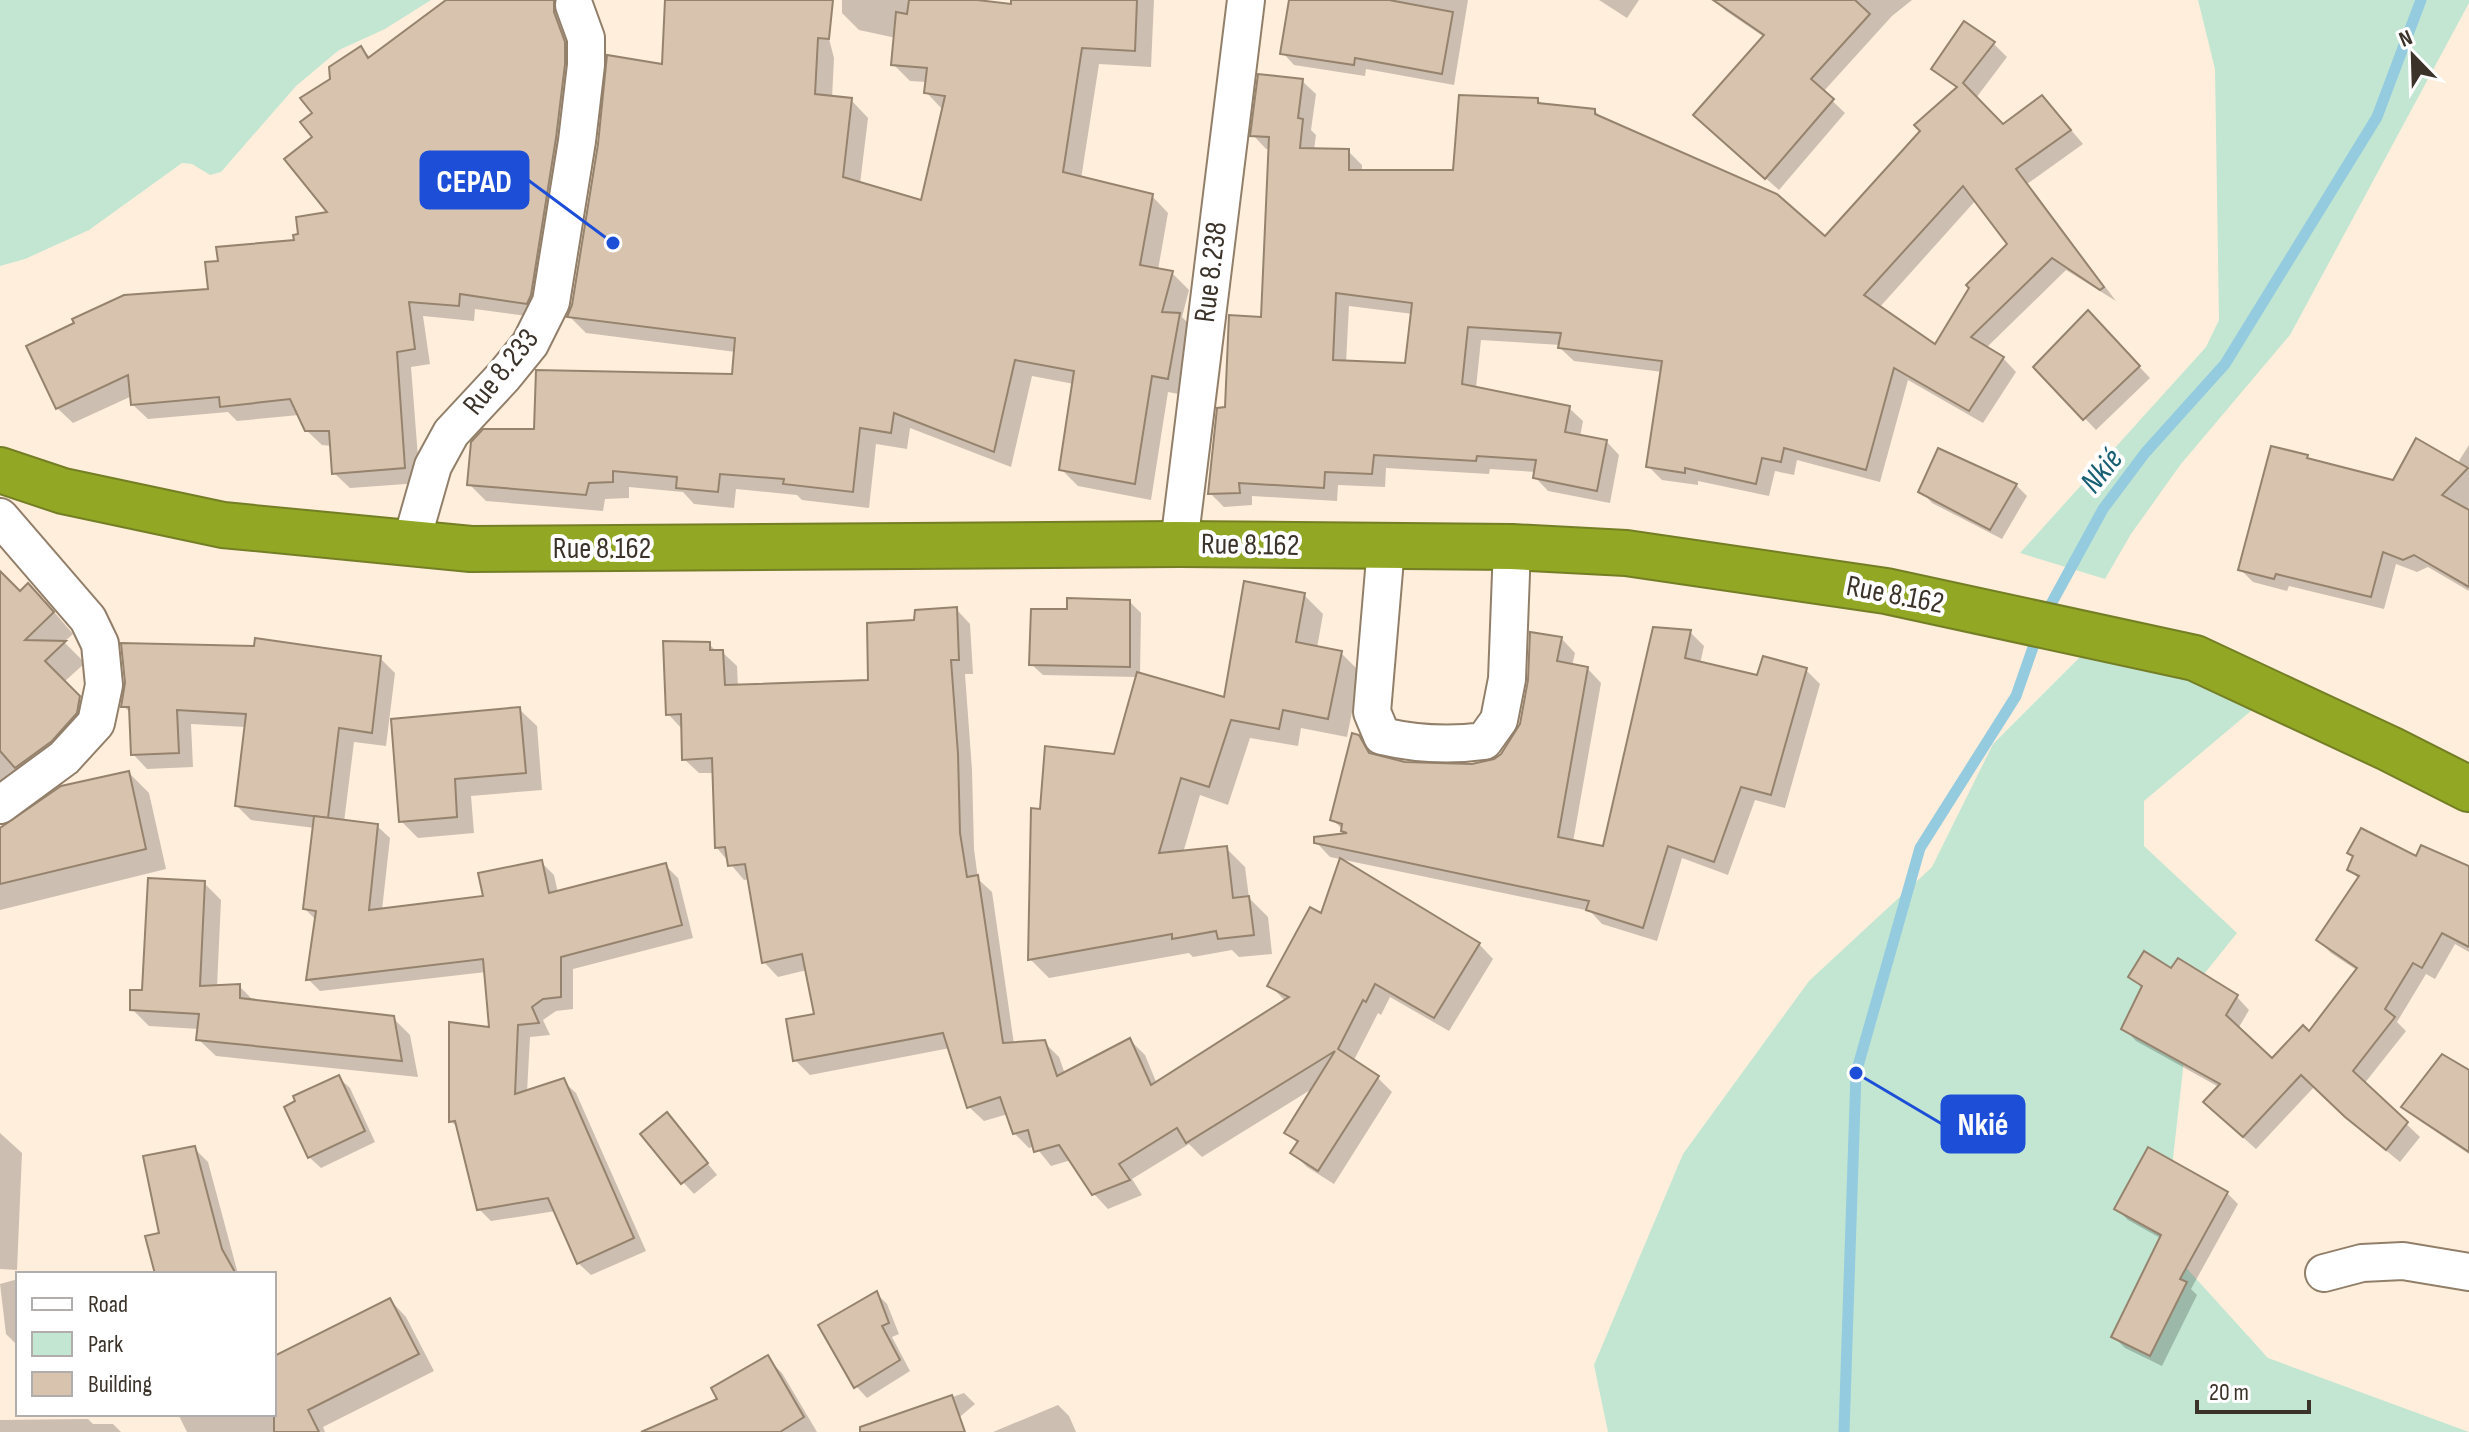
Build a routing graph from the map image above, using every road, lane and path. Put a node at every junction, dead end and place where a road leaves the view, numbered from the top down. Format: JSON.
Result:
{"nodes":[{"id":1,"x":1246,"y":0,"type":"edge"},
{"id":2,"x":574,"y":5,"type":"dead end"},
{"id":3,"x":0,"y":470,"type":"edge"},
{"id":4,"x":0,"y":517,"type":"edge"},
{"id":5,"x":411,"y":543,"type":"junction"},
{"id":6,"x":1179,"y":544,"type":"junction"},
{"id":7,"x":1386,"y":547,"type":"junction"},
{"id":8,"x":1512,"y":547,"type":"junction"},
{"id":9,"x":2469,"y":789,"type":"edge"},
{"id":10,"x":0,"y":805,"type":"edge"},
{"id":11,"x":2469,"y":1272,"type":"edge"},
{"id":12,"x":2324,"y":1273,"type":"dead end"}],
"edges":[{"from":1,"to":6,"type":"street","name":"Rue 8.238"},
{"from":2,"to":5,"type":"street","name":"Rue 8.233"},
{"from":3,"to":5,"type":"highway","name":"Rue 8.162"},
{"from":4,"to":10,"type":"street"},
{"from":5,"to":6,"type":"highway","name":"Rue 8.162"},
{"from":6,"to":7,"type":"highway","name":"Rue 8.162"},
{"from":7,"to":8,"type":"highway","name":"Rue 8.162"},
{"from":7,"to":8,"type":"street"},
{"from":8,"to":9,"type":"highway","name":"Rue 8.162"},
{"from":11,"to":12,"type":"street"}]}
